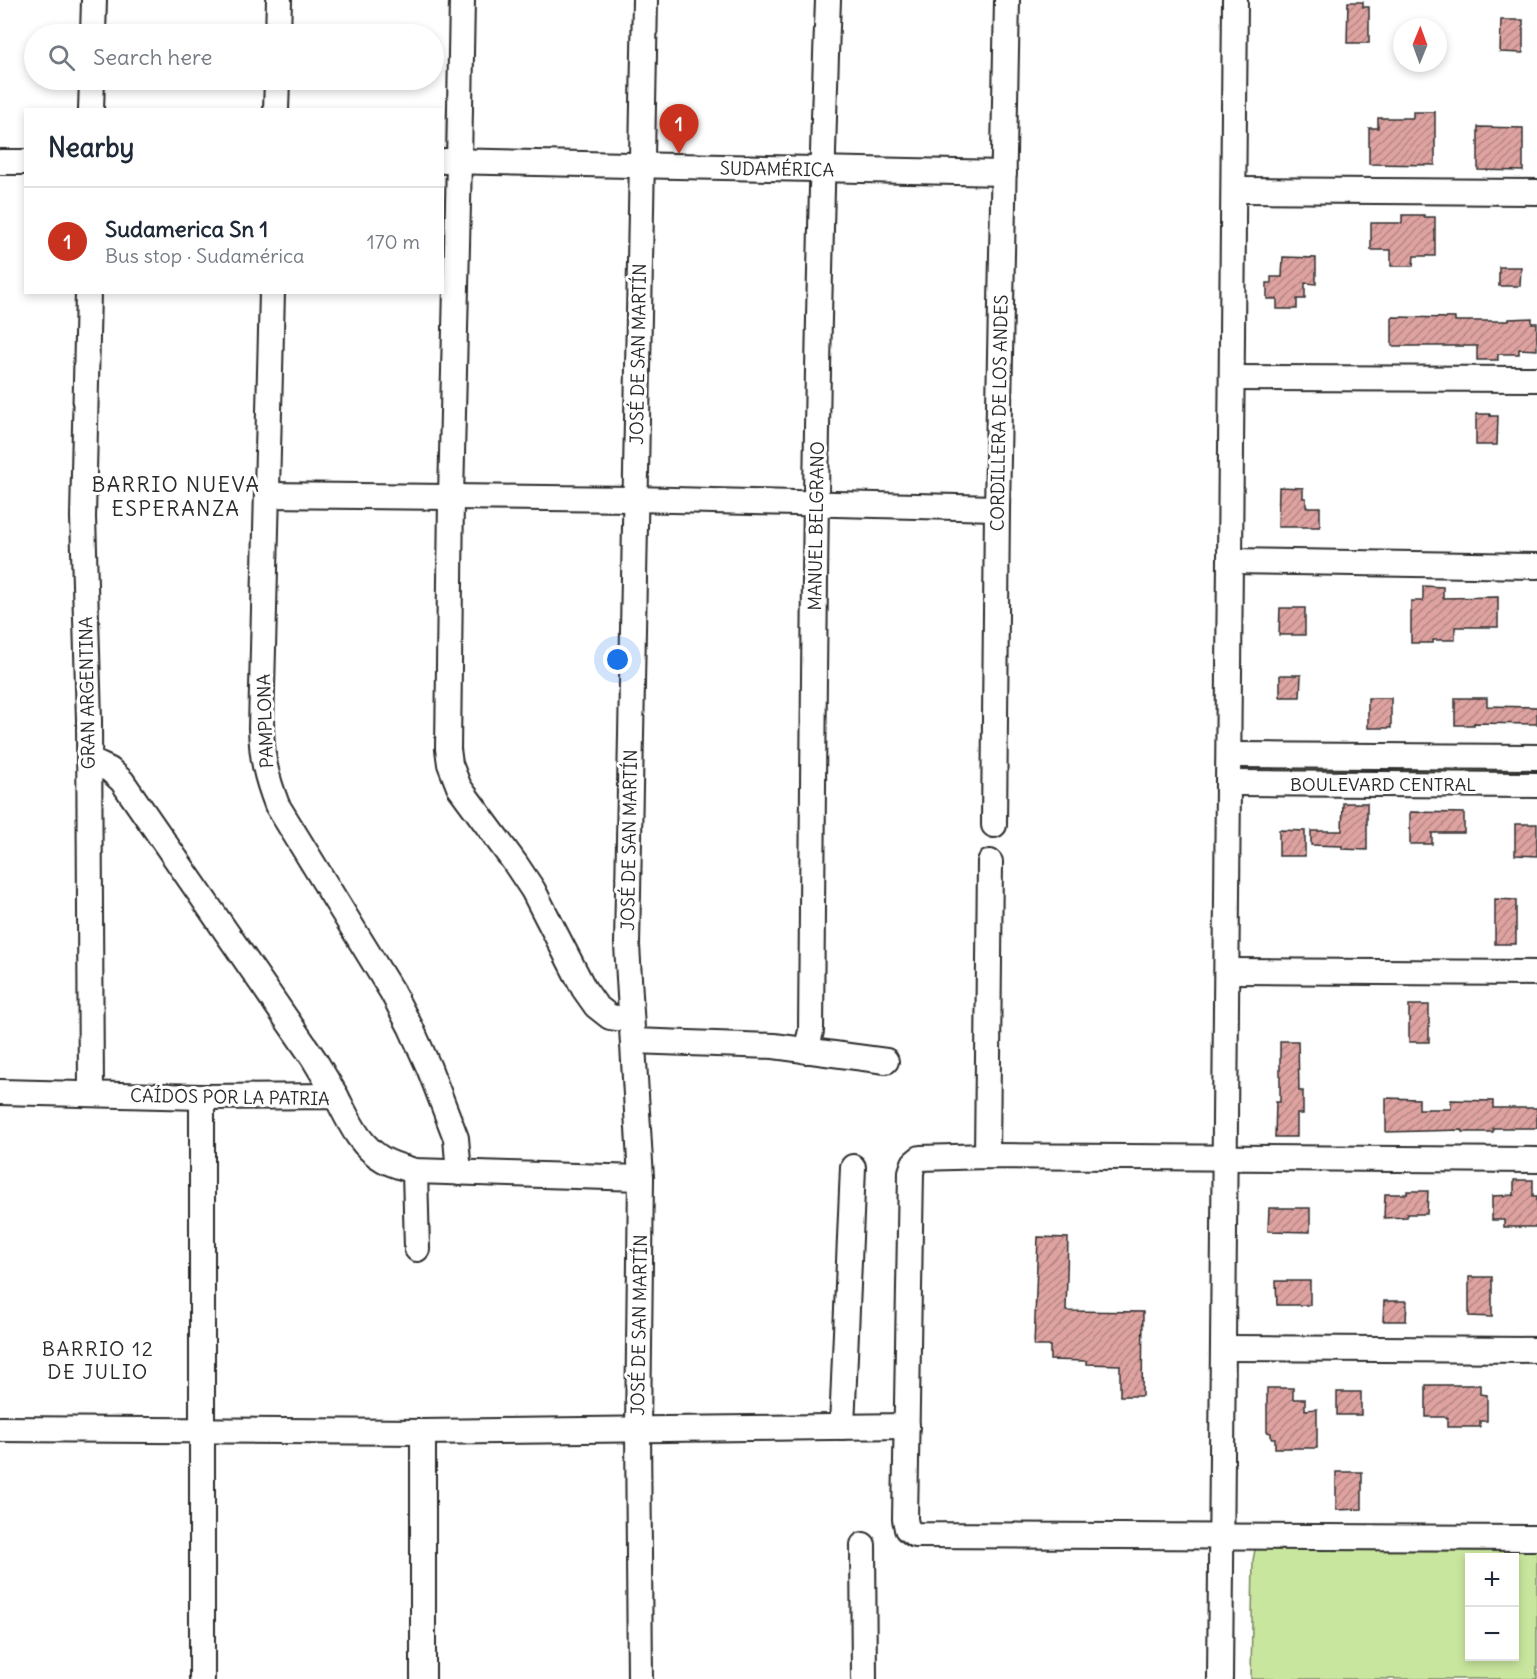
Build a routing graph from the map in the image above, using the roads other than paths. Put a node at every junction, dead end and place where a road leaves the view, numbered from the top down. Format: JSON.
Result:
{"nodes":[{"id":1,"x":94,"y":0,"type":"edge"},
{"id":2,"x":279,"y":0,"type":"edge"},
{"id":3,"x":462,"y":0,"type":"edge"},
{"id":4,"x":645,"y":0,"type":"edge"},
{"id":5,"x":828,"y":0,"type":"edge"},
{"id":6,"x":1007,"y":0,"type":"edge"},
{"id":7,"x":1235,"y":0,"type":"edge"},
{"id":8,"x":93,"y":24,"type":"edge"},
{"id":9,"x":278,"y":24,"type":"edge"},
{"id":10,"x":92,"y":90,"type":"edge"},
{"id":11,"x":277,"y":90,"type":"edge"},
{"id":12,"x":91,"y":108,"type":"edge"},
{"id":13,"x":276,"y":108,"type":"edge"},
{"id":14,"x":451,"y":161,"type":"edge"},
{"id":15,"x":0,"y":162,"type":"edge"},
{"id":16,"x":24,"y":162,"type":"edge"},
{"id":17,"x":641,"y":165,"type":"junction"},
{"id":18,"x":822,"y":170,"type":"junction"},
{"id":19,"x":1004,"y":173,"type":"junction"},
{"id":20,"x":1234,"y":190,"type":"junction"},
{"id":21,"x":1537,"y":192,"type":"edge"},
{"id":22,"x":87,"y":294,"type":"edge"},
{"id":23,"x":272,"y":294,"type":"edge"},
{"id":24,"x":1232,"y":378,"type":"junction"},
{"id":25,"x":1537,"y":379,"type":"edge"},
{"id":26,"x":267,"y":495,"type":"junction"},
{"id":27,"x":450,"y":497,"type":"junction"},
{"id":28,"x":635,"y":499,"type":"junction"},
{"id":29,"x":816,"y":503,"type":"junction"},
{"id":30,"x":997,"y":508,"type":"junction"},
{"id":31,"x":1230,"y":561,"type":"junction"},
{"id":32,"x":1537,"y":566,"type":"edge"},
{"id":33,"x":1229,"y":755,"type":"junction"},
{"id":34,"x":1537,"y":757,"type":"edge"},
{"id":35,"x":89,"y":760,"type":"junction"},
{"id":36,"x":1228,"y":783,"type":"junction"},
{"id":37,"x":1537,"y":785,"type":"edge"},
{"id":38,"x":994,"y":825,"type":"dead end"},
{"id":39,"x":990,"y":862,"type":"dead end"},
{"id":40,"x":1227,"y":971,"type":"junction"},
{"id":41,"x":1537,"y":973,"type":"edge"},
{"id":42,"x":632,"y":1030,"type":"junction"},
{"id":43,"x":806,"y":1051,"type":"junction"},
{"id":44,"x":886,"y":1061,"type":"dead end"},
{"id":45,"x":0,"y":1092,"type":"edge"},
{"id":46,"x":91,"y":1094,"type":"junction"},
{"id":47,"x":336,"y":1096,"type":"junction"},
{"id":48,"x":202,"y":1097,"type":"junction"},
{"id":49,"x":987,"y":1156,"type":"junction"},
{"id":50,"x":1225,"y":1158,"type":"junction"},
{"id":51,"x":1537,"y":1160,"type":"edge"},
{"id":52,"x":853,"y":1167,"type":"dead end"},
{"id":53,"x":415,"y":1171,"type":"junction"},
{"id":54,"x":459,"y":1173,"type":"junction"},
{"id":55,"x":641,"y":1178,"type":"junction"},
{"id":56,"x":417,"y":1249,"type":"dead end"},
{"id":57,"x":1223,"y":1348,"type":"junction"},
{"id":58,"x":1537,"y":1350,"type":"edge"},
{"id":59,"x":907,"y":1426,"type":"junction"},
{"id":60,"x":842,"y":1427,"type":"junction"},
{"id":61,"x":0,"y":1429,"type":"edge"},
{"id":62,"x":638,"y":1429,"type":"junction"},
{"id":63,"x":201,"y":1432,"type":"junction"},
{"id":64,"x":423,"y":1432,"type":"junction"},
{"id":65,"x":1222,"y":1537,"type":"junction"},
{"id":66,"x":1537,"y":1538,"type":"edge"},
{"id":67,"x":863,"y":1545,"type":"dead end"},
{"id":68,"x":202,"y":1679,"type":"edge"},
{"id":69,"x":423,"y":1679,"type":"edge"},
{"id":70,"x":640,"y":1679,"type":"edge"},
{"id":71,"x":864,"y":1679,"type":"edge"},
{"id":72,"x":1220,"y":1679,"type":"edge"}],
"edges":[{"from":1,"to":8,"type":"street"},
{"from":2,"to":9,"type":"street"},
{"from":3,"to":14,"type":"street"},
{"from":4,"to":17,"type":"street","name":"JOSÉ DE SAN MARTÍN"},
{"from":5,"to":18,"type":"street","name":"MANUEL BELGRANO"},
{"from":6,"to":19,"type":"street","name":"CORDILLERA DE LOS ANDES"},
{"from":7,"to":20,"type":"street"},
{"from":10,"to":12,"type":"street"},
{"from":11,"to":13,"type":"street"},
{"from":14,"to":17,"type":"street","name":"SUDAMÉRICA"},
{"from":14,"to":27,"type":"street"},
{"from":15,"to":16,"type":"street"},
{"from":17,"to":18,"type":"street","name":"SUDAMÉRICA"},
{"from":17,"to":28,"type":"street","name":"JOSÉ DE SAN MARTÍN"},
{"from":18,"to":19,"type":"street","name":"SUDAMÉRICA"},
{"from":18,"to":29,"type":"street","name":"MANUEL BELGRANO"},
{"from":19,"to":30,"type":"street","name":"CORDILLERA DE LOS ANDES"},
{"from":20,"to":21,"type":"street"},
{"from":20,"to":24,"type":"street"},
{"from":22,"to":35,"type":"street","name":"GRAN ARGENTINA"},
{"from":23,"to":26,"type":"street","name":"PAMPLONA"},
{"from":24,"to":25,"type":"street"},
{"from":24,"to":31,"type":"street"},
{"from":26,"to":27,"type":"street"},
{"from":26,"to":54,"type":"street","name":"PAMPLONA"},
{"from":27,"to":28,"type":"street"},
{"from":27,"to":42,"type":"street"},
{"from":28,"to":29,"type":"street"},
{"from":28,"to":42,"type":"street","name":"JOSÉ DE SAN MARTÍN"},
{"from":29,"to":30,"type":"street"},
{"from":29,"to":43,"type":"street","name":"MANUEL BELGRANO"},
{"from":30,"to":38,"type":"street","name":"CORDILLERA DE LOS ANDES"},
{"from":31,"to":32,"type":"street"},
{"from":31,"to":33,"type":"street"},
{"from":33,"to":34,"type":"street","name":"BOULEVARD CENTRAL"},
{"from":33,"to":36,"type":"street"},
{"from":35,"to":46,"type":"street","name":"GRAN ARGENTINA"},
{"from":35,"to":47,"type":"street"},
{"from":36,"to":37,"type":"street","name":"BOULEVARD CENTRAL"},
{"from":36,"to":40,"type":"street"},
{"from":39,"to":49,"type":"street"},
{"from":40,"to":41,"type":"street"},
{"from":40,"to":50,"type":"street"},
{"from":42,"to":43,"type":"street"},
{"from":42,"to":55,"type":"street","name":"JOSÉ DE SAN MARTÍN"},
{"from":43,"to":44,"type":"street"},
{"from":45,"to":46,"type":"street","name":"CAÍDOS POR LA PATRIA"},
{"from":46,"to":48,"type":"street","name":"CAÍDOS POR LA PATRIA"},
{"from":47,"to":48,"type":"street","name":"CAÍDOS POR LA PATRIA"},
{"from":47,"to":53,"type":"street","name":"CAÍDOS POR LA PATRIA"},
{"from":48,"to":63,"type":"street"},
{"from":49,"to":50,"type":"street"},
{"from":49,"to":59,"type":"street"},
{"from":50,"to":51,"type":"street"},
{"from":50,"to":57,"type":"street"},
{"from":52,"to":60,"type":"street"},
{"from":53,"to":54,"type":"street","name":"CAÍDOS POR LA PATRIA"},
{"from":53,"to":56,"type":"street"},
{"from":54,"to":55,"type":"street","name":"CAÍDOS POR LA PATRIA"},
{"from":55,"to":62,"type":"street","name":"JOSÉ DE SAN MARTÍN"},
{"from":57,"to":58,"type":"street"},
{"from":57,"to":65,"type":"street"},
{"from":59,"to":60,"type":"street"},
{"from":59,"to":65,"type":"street"},
{"from":60,"to":62,"type":"street"},
{"from":61,"to":63,"type":"street"},
{"from":62,"to":64,"type":"street"},
{"from":62,"to":70,"type":"street","name":"JOSÉ DE SAN MARTÍN"},
{"from":63,"to":64,"type":"street"},
{"from":63,"to":68,"type":"street"},
{"from":64,"to":69,"type":"street"},
{"from":65,"to":66,"type":"street"},
{"from":65,"to":72,"type":"street"},
{"from":67,"to":71,"type":"street"}]}
